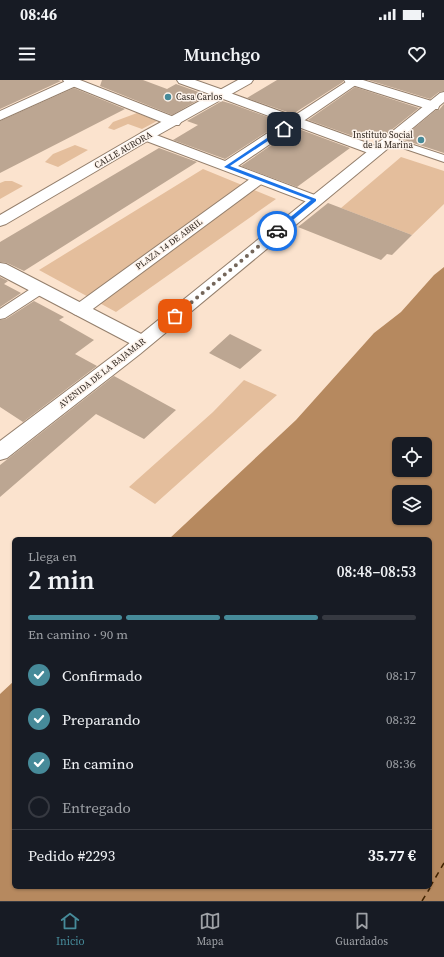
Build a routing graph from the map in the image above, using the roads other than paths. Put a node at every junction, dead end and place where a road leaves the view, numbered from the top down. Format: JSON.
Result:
{"nodes":[{"id":1,"x":183,"y":80,"type":"edge"},
{"id":2,"x":247,"y":80,"type":"edge"},
{"id":3,"x":354,"y":80,"type":"edge"},
{"id":4,"x":71,"y":81,"type":"edge"},
{"id":5,"x":222,"y":94,"type":"junction"},
{"id":6,"x":438,"y":101,"type":"edge"},
{"id":7,"x":0,"y":116,"type":"edge"},
{"id":8,"x":295,"y":121,"type":"junction"},
{"id":9,"x":174,"y":122,"type":"junction"},
{"id":10,"x":146,"y":136,"type":"junction"},
{"id":11,"x":390,"y":140,"type":"junction"},
{"id":12,"x":376,"y":151,"type":"junction"},
{"id":13,"x":444,"y":159,"type":"edge"},
{"id":14,"x":226,"y":167,"type":"junction"},
{"id":15,"x":259,"y":179,"type":"junction"},
{"id":16,"x":315,"y":200,"type":"junction"},
{"id":17,"x":0,"y":221,"type":"edge"},
{"id":18,"x":0,"y":268,"type":"edge"},
{"id":19,"x":40,"y":289,"type":"junction"},
{"id":20,"x":80,"y":310,"type":"junction"},
{"id":21,"x":0,"y":315,"type":"edge"},
{"id":22,"x":142,"y":342,"type":"junction"},
{"id":23,"x":0,"y":452,"type":"edge"}],
"edges":[{"from":1,"to":5,"type":"street"},
{"from":2,"to":5,"type":"street","name":"CALLE AURORA"},
{"from":3,"to":6,"type":"street"},
{"from":3,"to":8,"type":"street"},
{"from":4,"to":7,"type":"street"},
{"from":4,"to":9,"type":"street"},
{"from":5,"to":8,"type":"street"},
{"from":5,"to":9,"type":"street","name":"CALLE AURORA"},
{"from":6,"to":11,"type":"street","name":"AVENIDA DE LA BAJAMAR"},
{"from":8,"to":12,"type":"street"},
{"from":8,"to":14,"type":"street"},
{"from":9,"to":10,"type":"street","name":"CALLE AURORA"},
{"from":10,"to":14,"type":"street"},
{"from":10,"to":17,"type":"street","name":"CALLE AURORA"},
{"from":11,"to":12,"type":"street","name":"AVENIDA DE LA BAJAMAR"},
{"from":11,"to":13,"type":"lane"},
{"from":12,"to":16,"type":"street","name":"AVENIDA DE LA BAJAMAR"},
{"from":14,"to":15,"type":"street"},
{"from":15,"to":16,"type":"street"},
{"from":15,"to":20,"type":"street","name":"PLAZA 14 DE ABRIL"},
{"from":16,"to":22,"type":"street","name":"AVENIDA DE LA BAJAMAR"},
{"from":18,"to":19,"type":"street"},
{"from":19,"to":20,"type":"street"},
{"from":19,"to":21,"type":"lane"},
{"from":20,"to":22,"type":"street"},
{"from":22,"to":23,"type":"street","name":"AVENIDA DE LA BAJAMAR"}]}
